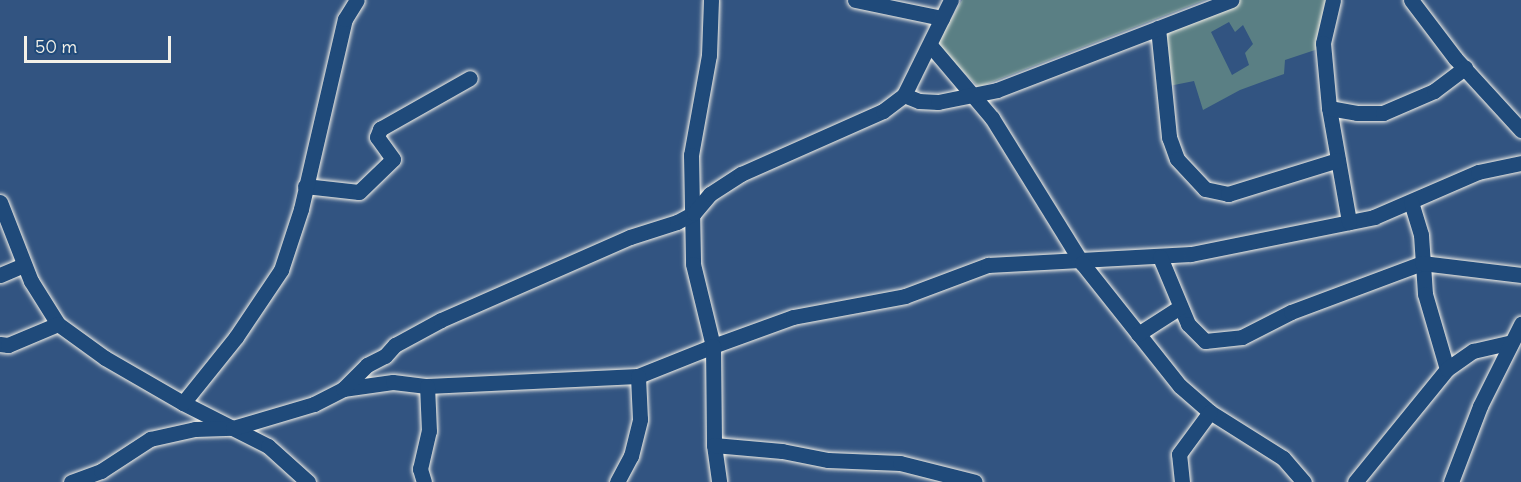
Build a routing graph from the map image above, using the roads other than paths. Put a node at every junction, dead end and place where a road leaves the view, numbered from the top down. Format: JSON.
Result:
{"nodes":[{"id":1,"x":357,"y":0,"type":"edge"},
{"id":2,"x":711,"y":0,"type":"edge"},
{"id":3,"x":855,"y":0,"type":"edge"},
{"id":4,"x":951,"y":0,"type":"edge"},
{"id":5,"x":1231,"y":0,"type":"edge"},
{"id":6,"x":1333,"y":0,"type":"edge"},
{"id":7,"x":1411,"y":0,"type":"edge"},
{"id":8,"x":942,"y":18,"type":"junction"},
{"id":9,"x":1158,"y":27,"type":"junction"},
{"id":10,"x":930,"y":45,"type":"junction"},
{"id":11,"x":1465,"y":68,"type":"junction"},
{"id":12,"x":470,"y":78,"type":"dead end"},
{"id":13,"x":904,"y":95,"type":"junction"},
{"id":14,"x":975,"y":96,"type":"junction"},
{"id":15,"x":1329,"y":108,"type":"junction"},
{"id":16,"x":1521,"y":130,"type":"edge"},
{"id":17,"x":1338,"y":160,"type":"junction"},
{"id":18,"x":1521,"y":163,"type":"edge"},
{"id":19,"x":305,"y":186,"type":"junction"},
{"id":20,"x":0,"y":202,"type":"edge"},
{"id":21,"x":1411,"y":202,"type":"junction"},
{"id":22,"x":694,"y":213,"type":"junction"},
{"id":23,"x":1349,"y":222,"type":"junction"},
{"id":24,"x":1160,"y":257,"type":"junction"},
{"id":25,"x":1082,"y":263,"type":"junction"},
{"id":26,"x":1422,"y":263,"type":"junction"},
{"id":27,"x":24,"y":265,"type":"junction"},
{"id":28,"x":0,"y":275,"type":"edge"},
{"id":29,"x":1521,"y":275,"type":"edge"},
{"id":30,"x":1180,"y":307,"type":"junction"},
{"id":31,"x":58,"y":324,"type":"junction"},
{"id":32,"x":1521,"y":324,"type":"edge"},
{"id":33,"x":1138,"y":334,"type":"junction"},
{"id":34,"x":1511,"y":342,"type":"junction"},
{"id":35,"x":0,"y":344,"type":"edge"},
{"id":36,"x":713,"y":345,"type":"junction"},
{"id":37,"x":1447,"y":369,"type":"junction"},
{"id":38,"x":638,"y":376,"type":"junction"},
{"id":39,"x":427,"y":386,"type":"junction"},
{"id":40,"x":343,"y":389,"type":"junction"},
{"id":41,"x":183,"y":403,"type":"junction"},
{"id":42,"x":1210,"y":412,"type":"junction"},
{"id":43,"x":232,"y":428,"type":"junction"},
{"id":44,"x":714,"y":446,"type":"junction"},
{"id":45,"x":103,"y":476,"type":"edge"},
{"id":46,"x":71,"y":482,"type":"edge"},
{"id":47,"x":308,"y":482,"type":"edge"},
{"id":48,"x":424,"y":482,"type":"edge"},
{"id":49,"x":617,"y":482,"type":"edge"},
{"id":50,"x":719,"y":482,"type":"edge"},
{"id":51,"x":975,"y":482,"type":"edge"},
{"id":52,"x":1182,"y":482,"type":"edge"},
{"id":53,"x":1304,"y":482,"type":"edge"},
{"id":54,"x":1355,"y":482,"type":"edge"},
{"id":55,"x":1451,"y":482,"type":"edge"}],
"edges":[{"from":1,"to":19,"type":"street"},
{"from":2,"to":22,"type":"street"},
{"from":3,"to":8,"type":"street"},
{"from":4,"to":8,"type":"street"},
{"from":5,"to":9,"type":"street"},
{"from":6,"to":15,"type":"street"},
{"from":7,"to":11,"type":"street"},
{"from":8,"to":10,"type":"street"},
{"from":9,"to":14,"type":"street"},
{"from":9,"to":17,"type":"street"},
{"from":10,"to":13,"type":"street"},
{"from":10,"to":14,"type":"street"},
{"from":11,"to":15,"type":"street"},
{"from":11,"to":16,"type":"street"},
{"from":12,"to":19,"type":"street"},
{"from":13,"to":14,"type":"street"},
{"from":13,"to":22,"type":"street"},
{"from":14,"to":25,"type":"street"},
{"from":15,"to":17,"type":"street"},
{"from":17,"to":23,"type":"street"},
{"from":18,"to":21,"type":"street"},
{"from":19,"to":41,"type":"street"},
{"from":20,"to":27,"type":"street"},
{"from":21,"to":23,"type":"street"},
{"from":21,"to":26,"type":"street"},
{"from":22,"to":36,"type":"street"},
{"from":22,"to":40,"type":"street"},
{"from":23,"to":24,"type":"street"},
{"from":24,"to":25,"type":"street"},
{"from":24,"to":30,"type":"street"},
{"from":25,"to":33,"type":"street"},
{"from":25,"to":36,"type":"street"},
{"from":26,"to":29,"type":"street"},
{"from":26,"to":30,"type":"street"},
{"from":26,"to":37,"type":"street"},
{"from":27,"to":28,"type":"street"},
{"from":27,"to":31,"type":"street"},
{"from":30,"to":33,"type":"street"},
{"from":31,"to":35,"type":"street"},
{"from":31,"to":41,"type":"street"},
{"from":32,"to":34,"type":"street"},
{"from":33,"to":42,"type":"street"},
{"from":34,"to":37,"type":"street"},
{"from":34,"to":55,"type":"street"},
{"from":36,"to":38,"type":"street"},
{"from":36,"to":44,"type":"street"},
{"from":37,"to":54,"type":"street"},
{"from":38,"to":39,"type":"street"},
{"from":38,"to":49,"type":"street"},
{"from":39,"to":40,"type":"street"},
{"from":39,"to":48,"type":"street"},
{"from":40,"to":43,"type":"street"},
{"from":41,"to":43,"type":"street"},
{"from":42,"to":52,"type":"street"},
{"from":42,"to":53,"type":"street"},
{"from":43,"to":45,"type":"street"},
{"from":43,"to":47,"type":"street"},
{"from":44,"to":50,"type":"street"},
{"from":44,"to":51,"type":"street"},
{"from":45,"to":46,"type":"street"}]}
